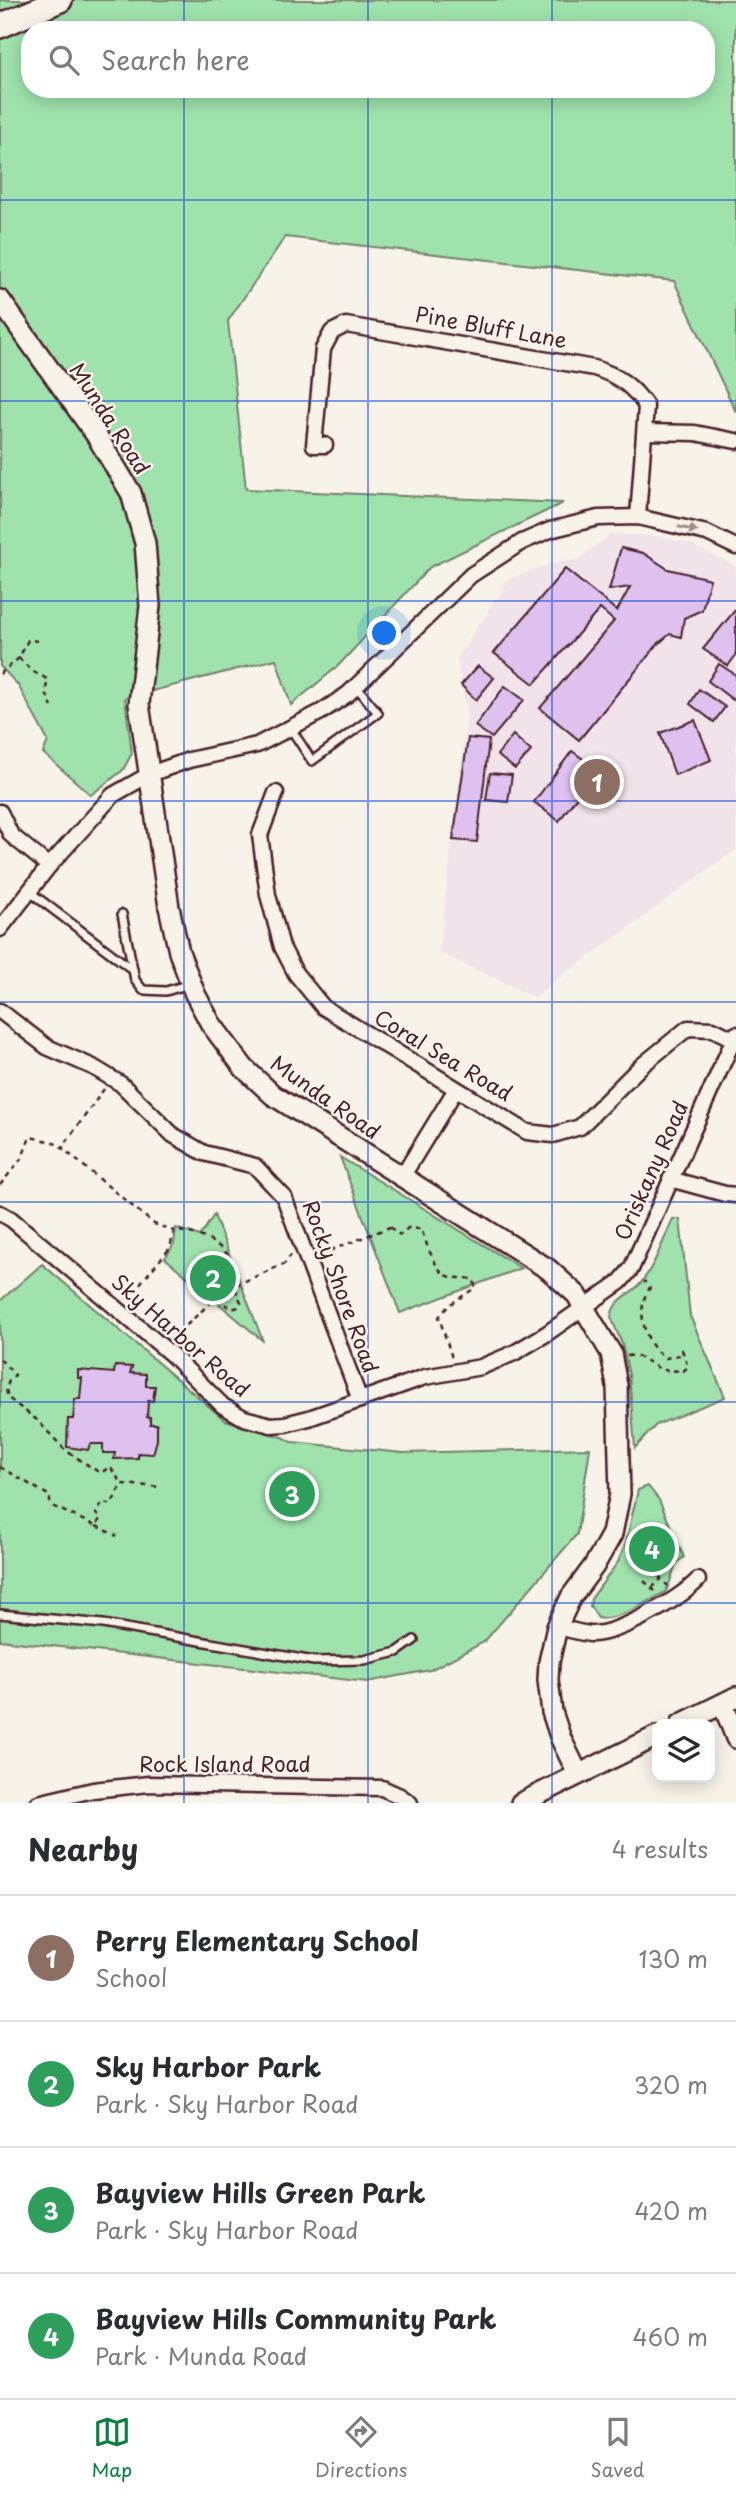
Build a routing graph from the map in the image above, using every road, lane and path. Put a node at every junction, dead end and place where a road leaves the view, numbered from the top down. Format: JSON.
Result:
{"nodes":[{"id":1,"x":60,"y":0,"type":"edge"},
{"id":2,"x":0,"y":26,"type":"edge"},
{"id":3,"x":0,"y":300,"type":"edge"},
{"id":4,"x":646,"y":432,"type":"junction"},
{"id":5,"x":736,"y":441,"type":"edge"},
{"id":6,"x":325,"y":445,"type":"dead end"},
{"id":7,"x":638,"y":517,"type":"junction"},
{"id":8,"x":736,"y":547,"type":"edge"},
{"id":9,"x":40,"y":641,"type":"dead end"},
{"id":10,"x":19,"y":659,"type":"junction"},
{"id":11,"x":0,"y":674,"type":"edge"},
{"id":12,"x":356,"y":686,"type":"junction"},
{"id":13,"x":52,"y":707,"type":"dead end"},
{"id":14,"x":291,"y":729,"type":"junction"},
{"id":15,"x":150,"y":774,"type":"junction"},
{"id":16,"x":276,"y":793,"type":"dead end"},
{"id":17,"x":0,"y":812,"type":"edge"},
{"id":18,"x":49,"y":866,"type":"junction"},
{"id":19,"x":30,"y":891,"type":"junction"},
{"id":20,"x":122,"y":915,"type":"dead end"},
{"id":21,"x":0,"y":929,"type":"edge"},
{"id":22,"x":133,"y":970,"type":"junction"},
{"id":23,"x":191,"y":984,"type":"junction"},
{"id":24,"x":0,"y":1011,"type":"edge"},
{"id":25,"x":735,"y":1036,"type":"edge"},
{"id":26,"x":104,"y":1089,"type":"dead end"},
{"id":27,"x":456,"y":1089,"type":"junction"},
{"id":28,"x":62,"y":1148,"type":"junction"},
{"id":29,"x":402,"y":1177,"type":"junction"},
{"id":30,"x":670,"y":1180,"type":"junction"},
{"id":31,"x":0,"y":1185,"type":"edge"},
{"id":32,"x":736,"y":1195,"type":"edge"},
{"id":33,"x":0,"y":1213,"type":"edge"},
{"id":34,"x":174,"y":1231,"type":"junction"},
{"id":35,"x":291,"y":1255,"type":"dead end"},
{"id":36,"x":318,"y":1255,"type":"dead end"},
{"id":37,"x":644,"y":1281,"type":"dead end"},
{"id":38,"x":234,"y":1286,"type":"junction"},
{"id":39,"x":127,"y":1299,"type":"dead end"},
{"id":40,"x":584,"y":1308,"type":"junction"},
{"id":41,"x":172,"y":1339,"type":"dead end"},
{"id":42,"x":627,"y":1356,"type":"dead end"},
{"id":43,"x":0,"y":1359,"type":"edge"},
{"id":44,"x":453,"y":1362,"type":"dead end"},
{"id":45,"x":360,"y":1400,"type":"junction"},
{"id":46,"x":0,"y":1467,"type":"edge"},
{"id":47,"x":122,"y":1484,"type":"junction"},
{"id":48,"x":161,"y":1487,"type":"dead end"},
{"id":49,"x":96,"y":1526,"type":"junction"},
{"id":50,"x":117,"y":1536,"type":"dead end"},
{"id":51,"x":666,"y":1568,"type":"dead end"},
{"id":52,"x":661,"y":1579,"type":"junction"},
{"id":53,"x":698,"y":1580,"type":"dead end"},
{"id":54,"x":645,"y":1581,"type":"dead end"},
{"id":55,"x":668,"y":1586,"type":"dead end"},
{"id":56,"x":652,"y":1588,"type":"junction"},
{"id":57,"x":658,"y":1594,"type":"dead end"},
{"id":58,"x":0,"y":1615,"type":"edge"},
{"id":59,"x":557,"y":1627,"type":"junction"},
{"id":60,"x":414,"y":1640,"type":"dead end"},
{"id":61,"x":730,"y":1701,"type":"edge"},
{"id":62,"x":692,"y":1719,"type":"edge"},
{"id":63,"x":652,"y":1738,"type":"edge"},
{"id":64,"x":736,"y":1738,"type":"edge"},
{"id":65,"x":578,"y":1774,"type":"junction"},
{"id":66,"x":94,"y":1796,"type":"edge"},
{"id":67,"x":38,"y":1803,"type":"edge"},
{"id":68,"x":410,"y":1803,"type":"edge"},
{"id":69,"x":521,"y":1803,"type":"edge"}],
"edges":[{"from":1,"to":2,"type":"main road"},
{"from":3,"to":15,"type":"street","name":"Munda Road"},
{"from":4,"to":5,"type":"street"},
{"from":4,"to":6,"type":"street","name":"Pine Bluff Lane"},
{"from":4,"to":7,"type":"street","name":"Pine Bluff Lane"},
{"from":7,"to":8,"type":"street","one_way":true},
{"from":7,"to":12,"type":"street"},
{"from":9,"to":10,"type":"path"},
{"from":10,"to":11,"type":"path"},
{"from":10,"to":13,"type":"path"},
{"from":12,"to":14,"type":"street"},
{"from":12,"to":14,"type":"lane"},
{"from":14,"to":15,"type":"street"},
{"from":15,"to":18,"type":"street"},
{"from":15,"to":23,"type":"street","name":"Munda Road"},
{"from":16,"to":27,"type":"street","name":"Coral Sea Road"},
{"from":17,"to":18,"type":"street"},
{"from":18,"to":19,"type":"street"},
{"from":19,"to":21,"type":"street"},
{"from":19,"to":22,"type":"lane"},
{"from":20,"to":22,"type":"lane"},
{"from":22,"to":23,"type":"lane"},
{"from":23,"to":29,"type":"street","name":"Munda Road"},
{"from":24,"to":45,"type":"street","name":"Rocky Shore Road"},
{"from":25,"to":27,"type":"street","name":"Coral Sea Road"},
{"from":25,"to":30,"type":"street","name":"Oriskany Road"},
{"from":26,"to":28,"type":"path"},
{"from":27,"to":29,"type":"street"},
{"from":28,"to":31,"type":"path"},
{"from":28,"to":34,"type":"path"},
{"from":29,"to":40,"type":"street","name":"Munda Road"},
{"from":30,"to":32,"type":"street"},
{"from":30,"to":40,"type":"street","name":"Oriskany Road"},
{"from":33,"to":45,"type":"street","name":"Sky Harbor Road"},
{"from":34,"to":38,"type":"path"},
{"from":34,"to":39,"type":"path"},
{"from":35,"to":38,"type":"path"},
{"from":36,"to":44,"type":"path"},
{"from":37,"to":42,"type":"path"},
{"from":38,"to":41,"type":"path"},
{"from":40,"to":45,"type":"street","name":"Sky Harbor Road"},
{"from":40,"to":59,"type":"street","name":"Munda Road"},
{"from":43,"to":47,"type":"path"},
{"from":46,"to":49,"type":"path"},
{"from":47,"to":48,"type":"path"},
{"from":47,"to":49,"type":"path"},
{"from":49,"to":50,"type":"path"},
{"from":51,"to":52,"type":"path"},
{"from":52,"to":55,"type":"path"},
{"from":52,"to":56,"type":"path"},
{"from":53,"to":59,"type":"street"},
{"from":54,"to":56,"type":"path"},
{"from":56,"to":57,"type":"path"},
{"from":58,"to":60,"type":"lane"},
{"from":59,"to":65,"type":"street","name":"Munda Road"},
{"from":61,"to":62,"type":"street"},
{"from":61,"to":64,"type":"street"},
{"from":63,"to":65,"type":"street"},
{"from":65,"to":69,"type":"street"},
{"from":66,"to":67,"type":"street","name":"Rock Island Road"},
{"from":66,"to":68,"type":"street","name":"Rock Island Road"}]}
